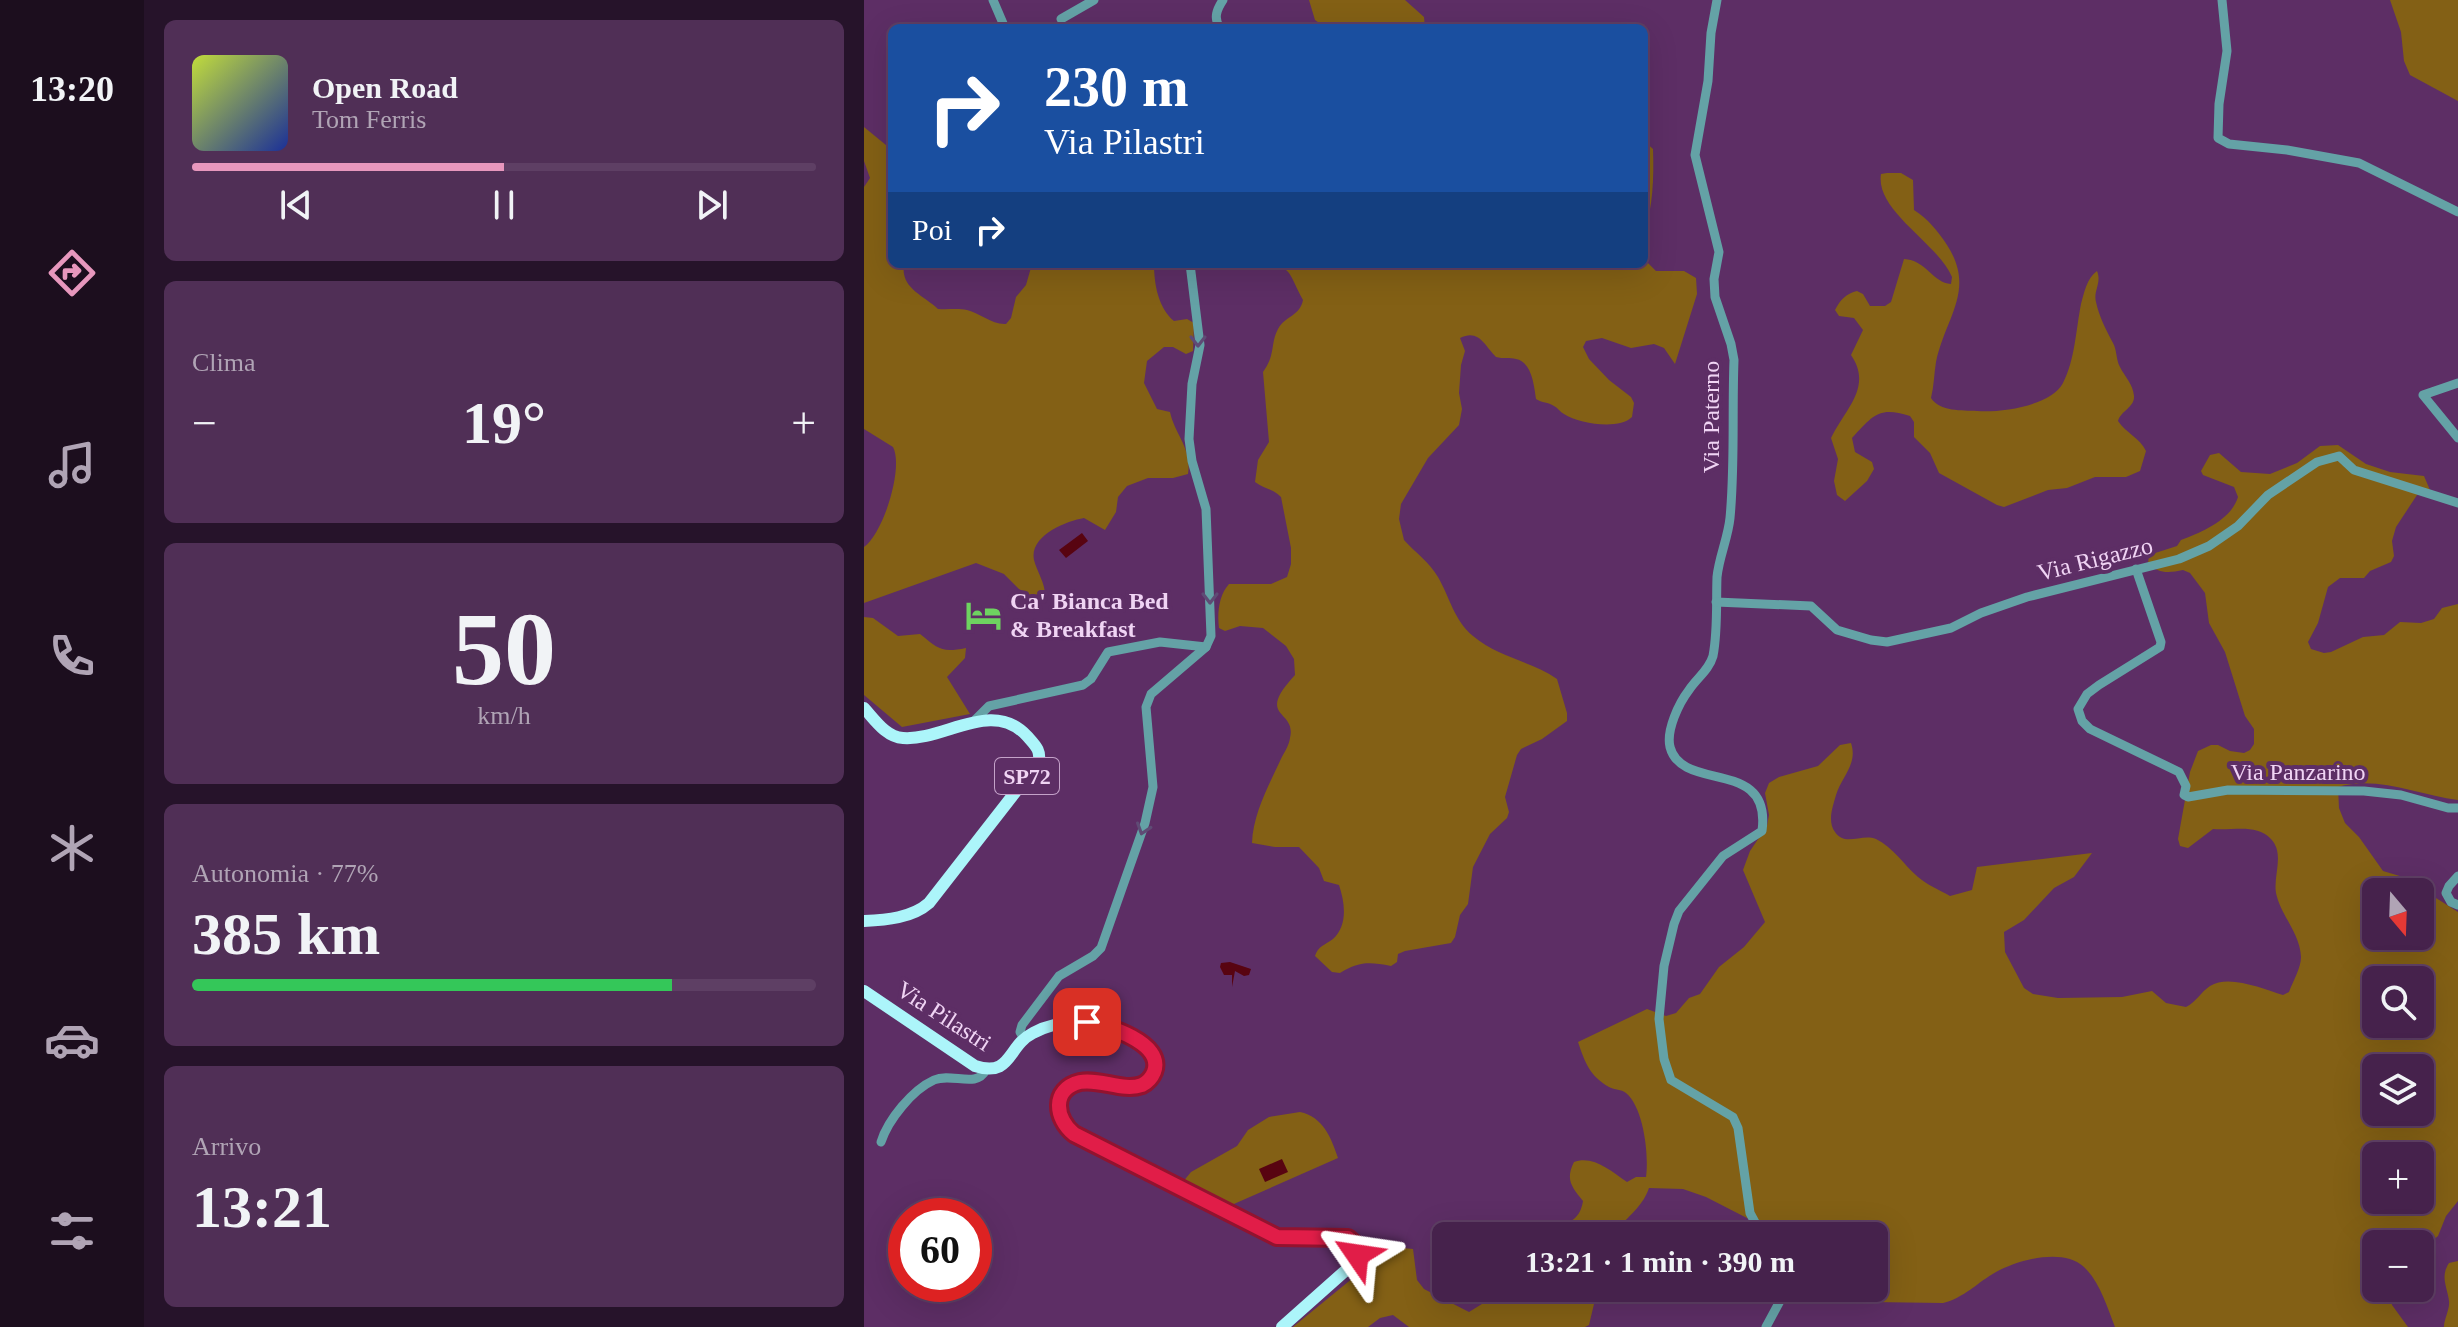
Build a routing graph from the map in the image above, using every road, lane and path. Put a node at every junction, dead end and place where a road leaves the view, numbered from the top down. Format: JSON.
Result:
{"nodes":[{"id":1,"x":993,"y":0,"type":"edge"},
{"id":2,"x":1094,"y":0,"type":"edge"},
{"id":3,"x":1223,"y":0,"type":"edge"},
{"id":4,"x":1717,"y":0,"type":"edge"},
{"id":5,"x":2222,"y":0,"type":"edge"},
{"id":6,"x":1061,"y":19,"type":"dead end"},
{"id":7,"x":1003,"y":24,"type":"edge"},
{"id":8,"x":1217,"y":24,"type":"edge"},
{"id":9,"x":2458,"y":212,"type":"edge"},
{"id":10,"x":1190,"y":268,"type":"edge"},
{"id":11,"x":2458,"y":383,"type":"edge"},
{"id":12,"x":2458,"y":438,"type":"edge"},
{"id":13,"x":2458,"y":503,"type":"edge"},
{"id":14,"x":2136,"y":569,"type":"junction"},
{"id":15,"x":1716,"y":602,"type":"junction"},
{"id":16,"x":1206,"y":647,"type":"junction"},
{"id":17,"x":864,"y":708,"type":"edge"},
{"id":18,"x":972,"y":723,"type":"junction"},
{"id":19,"x":2458,"y":808,"type":"edge"},
{"id":20,"x":2458,"y":876,"type":"edge"},
{"id":21,"x":2458,"y":905,"type":"edge"},
{"id":22,"x":864,"y":921,"type":"edge"},
{"id":23,"x":864,"y":991,"type":"edge"},
{"id":24,"x":1024,"y":1039,"type":"junction"},
{"id":25,"x":986,"y":1070,"type":"junction"},
{"id":26,"x":881,"y":1142,"type":"dead end"},
{"id":27,"x":1755,"y":1222,"type":"edge"},
{"id":28,"x":1779,"y":1302,"type":"edge"},
{"id":29,"x":1282,"y":1327,"type":"edge"},
{"id":30,"x":1766,"y":1327,"type":"edge"}],
"edges":[{"from":1,"to":7,"type":"street"},
{"from":2,"to":6,"type":"street"},
{"from":3,"to":8,"type":"street"},
{"from":4,"to":15,"type":"street","name":"Via Paterno"},
{"from":5,"to":9,"type":"street"},
{"from":10,"to":16,"type":"street","one_way":true},
{"from":11,"to":12,"type":"street"},
{"from":13,"to":14,"type":"street","name":"Via Rigazzo"},
{"from":14,"to":15,"type":"street","name":"Via Rigazzo"},
{"from":14,"to":19,"type":"street","name":"Via Panzarino"},
{"from":15,"to":27,"type":"street","name":"Via Paterno"},
{"from":16,"to":18,"type":"street"},
{"from":16,"to":24,"type":"street","one_way":true},
{"from":17,"to":18,"type":"main road","number":"SP72"},
{"from":18,"to":22,"type":"main road","number":"SP72"},
{"from":20,"to":21,"type":"street"},
{"from":23,"to":25,"type":"main road","name":"Via Pilastri"},
{"from":24,"to":25,"type":"main road","name":"Via Pilastri"},
{"from":24,"to":29,"type":"main road","name":"Via Pilastri"},
{"from":25,"to":26,"type":"street"},
{"from":28,"to":30,"type":"street"}]}
